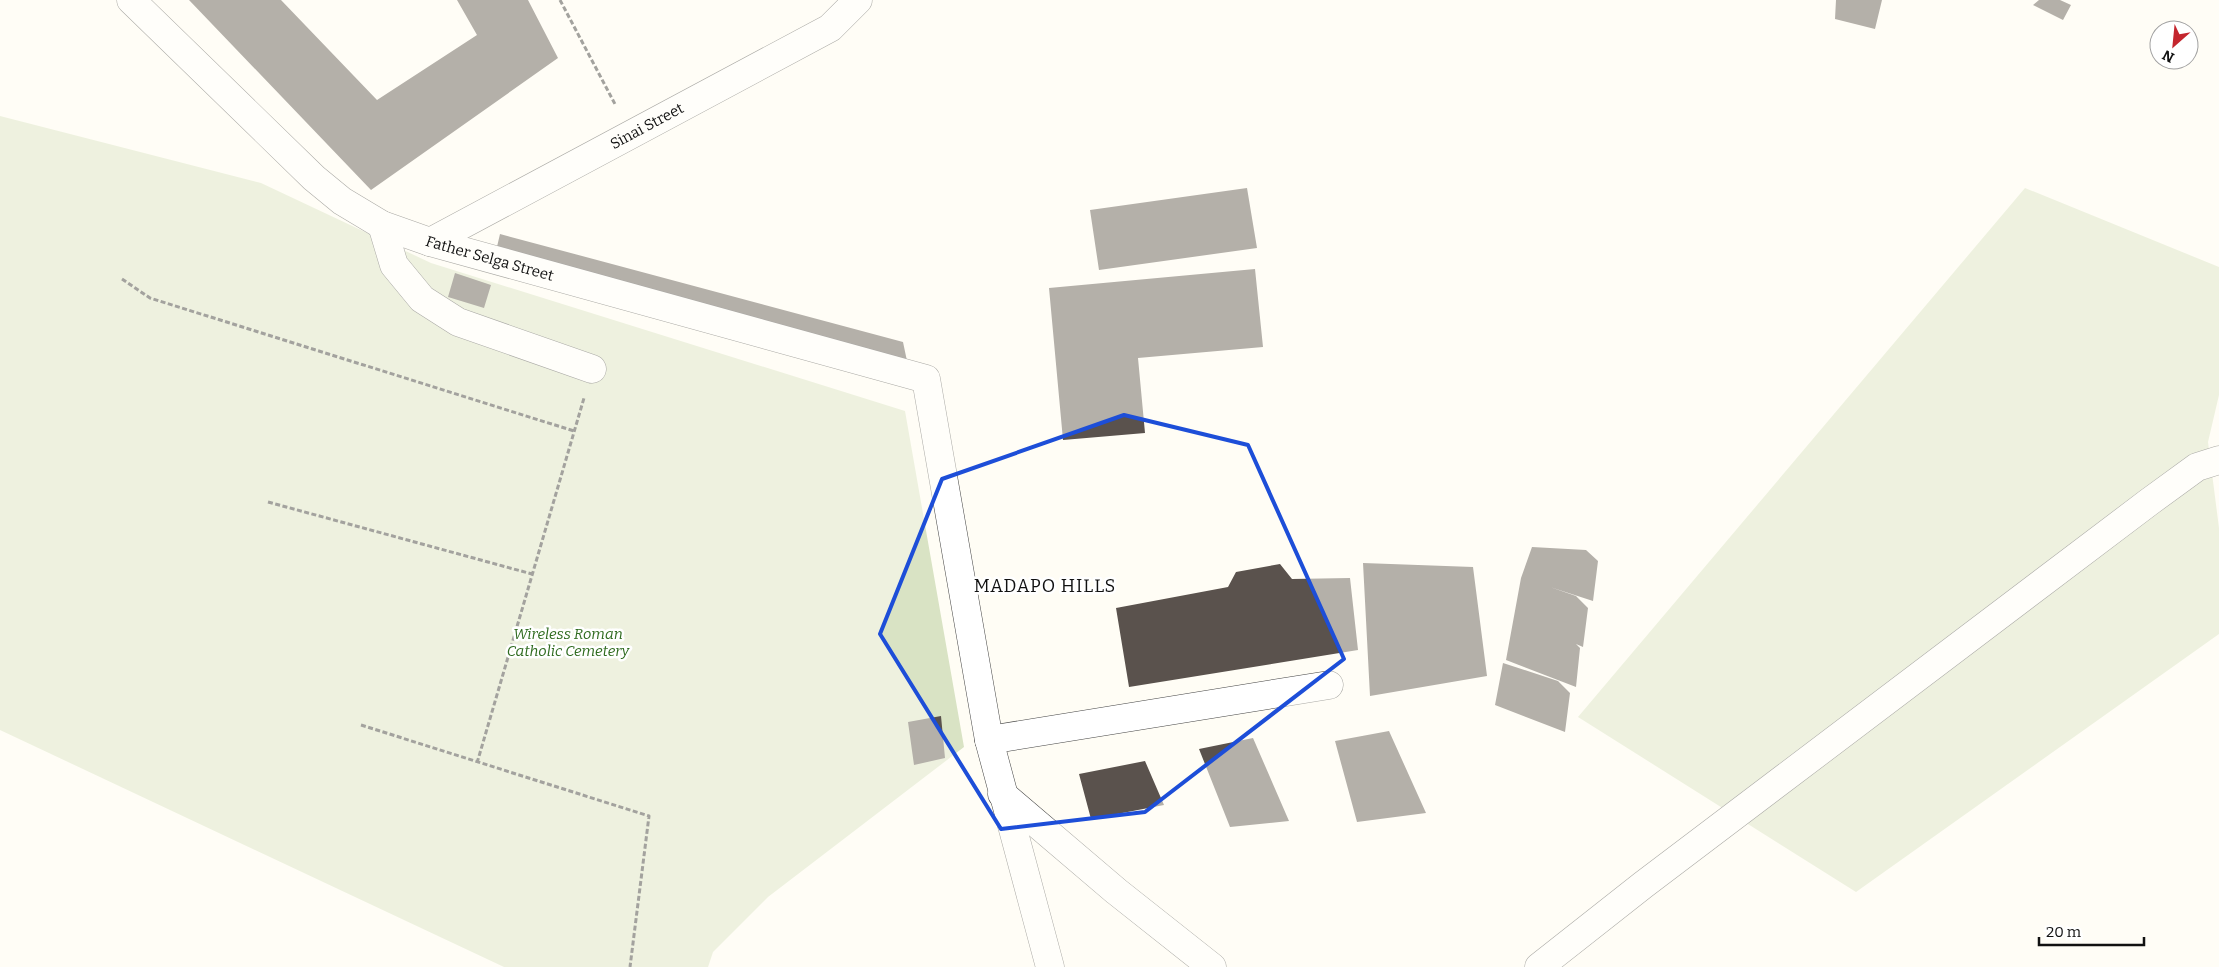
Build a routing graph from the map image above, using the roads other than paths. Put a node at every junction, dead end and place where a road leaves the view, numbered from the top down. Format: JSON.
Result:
{"nodes":[{"id":1,"x":131,"y":0,"type":"edge"},
{"id":2,"x":858,"y":0,"type":"edge"},
{"id":3,"x":382,"y":225,"type":"junction"},
{"id":4,"x":430,"y":242,"type":"junction"},
{"id":5,"x":592,"y":369,"type":"road end"},
{"id":6,"x":2219,"y":460,"type":"edge"},
{"id":7,"x":1328,"y":685,"type":"dead end"},
{"id":8,"x":989,"y":740,"type":"junction"},
{"id":9,"x":1002,"y":794,"type":"junction"},
{"id":10,"x":1050,"y":967,"type":"edge"},
{"id":11,"x":1212,"y":967,"type":"edge"},
{"id":12,"x":1540,"y":967,"type":"edge"}],
"edges":[{"from":1,"to":3,"type":"street","name":"Father Selga Street"},
{"from":2,"to":4,"type":"street","name":"Sinai Street"},
{"from":3,"to":4,"type":"street","name":"Father Selga Street"},
{"from":3,"to":5,"type":"street"},
{"from":4,"to":8,"type":"street","name":"Father Selga Street"},
{"from":6,"to":12,"type":"street"},
{"from":7,"to":8,"type":"street"},
{"from":8,"to":9,"type":"street"},
{"from":9,"to":10,"type":"street"},
{"from":9,"to":11,"type":"street"}]}
